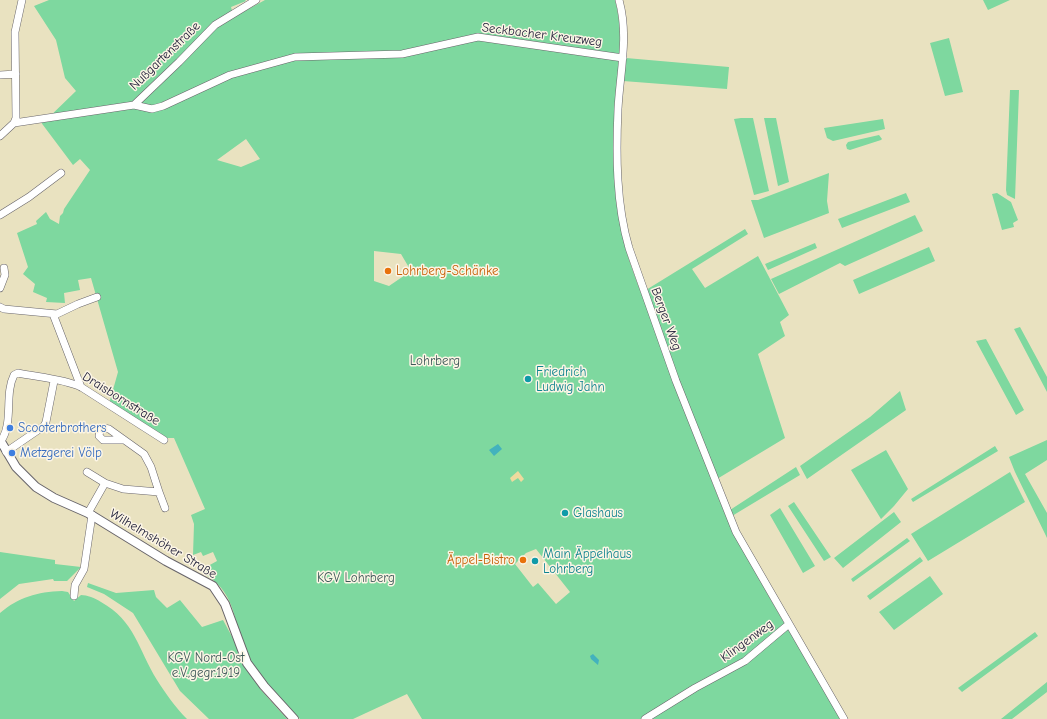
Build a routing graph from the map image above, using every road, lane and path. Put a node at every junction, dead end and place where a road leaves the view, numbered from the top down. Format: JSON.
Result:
{"nodes":[{"id":1,"x":22,"y":0,"type":"edge"},
{"id":2,"x":256,"y":0,"type":"edge"},
{"id":3,"x":619,"y":0,"type":"edge"},
{"id":4,"x":623,"y":58,"type":"junction"},
{"id":5,"x":16,"y":74,"type":"junction"},
{"id":6,"x":0,"y":75,"type":"edge"},
{"id":7,"x":134,"y":105,"type":"junction"},
{"id":8,"x":14,"y":124,"type":"junction"},
{"id":9,"x":0,"y":136,"type":"edge"},
{"id":10,"x":61,"y":173,"type":"dead end"},
{"id":11,"x":0,"y":215,"type":"edge"},
{"id":12,"x":4,"y":268,"type":"dead end"},
{"id":13,"x":0,"y":288,"type":"edge"},
{"id":14,"x":97,"y":298,"type":"dead end"},
{"id":15,"x":0,"y":306,"type":"edge"},
{"id":16,"x":53,"y":314,"type":"junction"},
{"id":17,"x":74,"y":369,"type":"junction"},
{"id":18,"x":54,"y":381,"type":"junction"},
{"id":19,"x":68,"y":381,"type":"junction"},
{"id":20,"x":81,"y":387,"type":"junction"},
{"id":21,"x":0,"y":406,"type":"edge"},
{"id":22,"x":8,"y":407,"type":"junction"},
{"id":23,"x":122,"y":440,"type":"dead end"},
{"id":24,"x":164,"y":440,"type":"dead end"},
{"id":25,"x":2,"y":446,"type":"edge"},
{"id":26,"x":87,"y":472,"type":"dead end"},
{"id":27,"x":105,"y":483,"type":"junction"},
{"id":28,"x":159,"y":492,"type":"junction"},
{"id":29,"x":165,"y":508,"type":"dead end"},
{"id":30,"x":90,"y":514,"type":"junction"},
{"id":31,"x":74,"y":596,"type":"dead end"},
{"id":32,"x":789,"y":624,"type":"junction"},
{"id":33,"x":294,"y":719,"type":"edge"},
{"id":34,"x":645,"y":719,"type":"edge"},
{"id":35,"x":844,"y":719,"type":"edge"}],
"edges":[{"from":1,"to":5,"type":"street"},
{"from":2,"to":7,"type":"street","name":"Nußgartenstraße"},
{"from":3,"to":4,"type":"street","name":"Berger Weg"},
{"from":4,"to":7,"type":"street","name":"Seckbacher Kreuzweg"},
{"from":4,"to":32,"type":"street","name":"Berger Weg"},
{"from":5,"to":6,"type":"street"},
{"from":5,"to":8,"type":"street"},
{"from":7,"to":8,"type":"street","name":"Nußgartenstraße"},
{"from":8,"to":9,"type":"street"},
{"from":10,"to":11,"type":"street"},
{"from":12,"to":13,"type":"street"},
{"from":14,"to":16,"type":"street"},
{"from":15,"to":16,"type":"street"},
{"from":16,"to":17,"type":"street"},
{"from":17,"to":19,"type":"street"},
{"from":17,"to":20,"type":"street"},
{"from":18,"to":19,"type":"street","name":"Draisbornstraße"},
{"from":18,"to":22,"type":"street","name":"Draisbornstraße"},
{"from":18,"to":25,"type":"street"},
{"from":19,"to":20,"type":"street","name":"Draisbornstraße"},
{"from":20,"to":24,"type":"street","name":"Draisbornstraße"},
{"from":21,"to":22,"type":"street"},
{"from":22,"to":25,"type":"street","name":"Draisbornstraße"},
{"from":23,"to":28,"type":"street"},
{"from":25,"to":30,"type":"main road","name":"Wilhelmshöher Straße"},
{"from":26,"to":27,"type":"street"},
{"from":27,"to":28,"type":"street"},
{"from":27,"to":30,"type":"street"},
{"from":28,"to":29,"type":"street"},
{"from":30,"to":31,"type":"street"},
{"from":30,"to":33,"type":"main road","name":"Wilhelmshöher Straße"},
{"from":32,"to":34,"type":"street","name":"Klingenweg"},
{"from":32,"to":35,"type":"street","name":"Klingenweg"}]}
